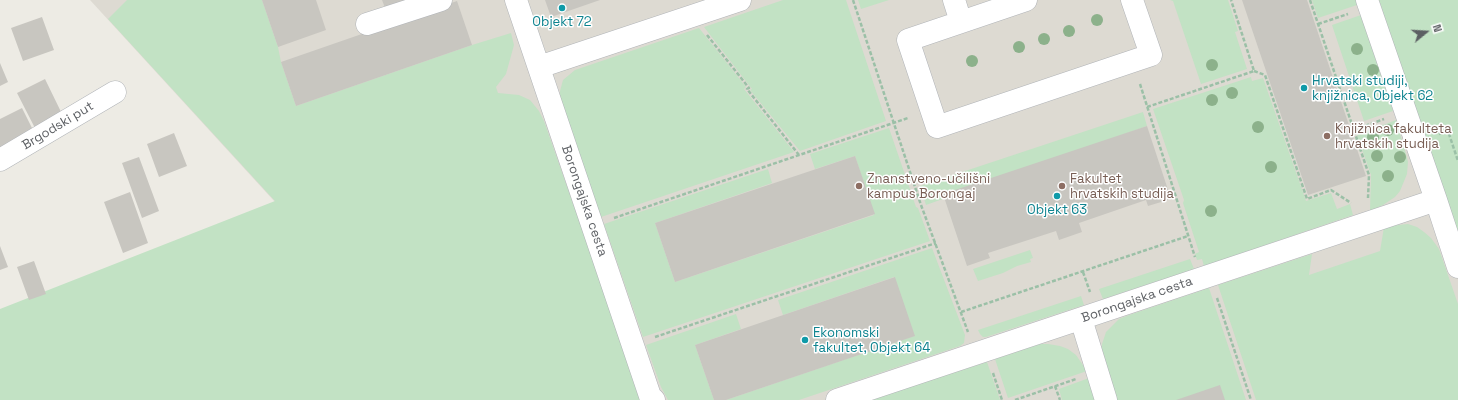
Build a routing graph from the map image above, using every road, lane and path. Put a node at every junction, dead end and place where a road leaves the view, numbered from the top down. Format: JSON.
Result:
{"nodes":[{"id":1,"x":442,"y":0,"type":"edge"},
{"id":2,"x":516,"y":0,"type":"edge"},
{"id":3,"x":740,"y":0,"type":"edge"},
{"id":4,"x":853,"y":0,"type":"edge"},
{"id":5,"x":954,"y":0,"type":"edge"},
{"id":6,"x":1026,"y":0,"type":"edge"},
{"id":7,"x":1132,"y":0,"type":"edge"},
{"id":8,"x":1231,"y":0,"type":"edge"},
{"id":9,"x":1310,"y":0,"type":"edge"},
{"id":10,"x":1368,"y":4,"type":"edge"},
{"id":11,"x":692,"y":16,"type":"junction"},
{"id":12,"x":961,"y":22,"type":"junction"},
{"id":13,"x":367,"y":24,"type":"dead end"},
{"id":14,"x":1318,"y":24,"type":"junction"},
{"id":15,"x":1132,"y":61,"type":"junction"},
{"id":16,"x":539,"y":67,"type":"junction"},
{"id":17,"x":1254,"y":71,"type":"junction"},
{"id":18,"x":115,"y":92,"type":"dead end"},
{"id":19,"x":1147,"y":107,"type":"junction"},
{"id":20,"x":932,"y":110,"type":"junction"},
{"id":21,"x":1406,"y":112,"type":"junction"},
{"id":22,"x":894,"y":123,"type":"junction"},
{"id":23,"x":1354,"y":130,"type":"junction"},
{"id":24,"x":800,"y":155,"type":"junction"},
{"id":25,"x":0,"y":160,"type":"edge"},
{"id":26,"x":1436,"y":200,"type":"junction"},
{"id":27,"x":1363,"y":224,"type":"junction"},
{"id":28,"x":592,"y":226,"type":"junction"},
{"id":29,"x":1188,"y":236,"type":"junction"},
{"id":30,"x":936,"y":244,"type":"junction"},
{"id":31,"x":1458,"y":267,"type":"edge"},
{"id":32,"x":1205,"y":277,"type":"junction"},
{"id":33,"x":961,"y":312,"type":"junction"},
{"id":34,"x":1081,"y":319,"type":"junction"},
{"id":35,"x":970,"y":336,"type":"dead end"},
{"id":36,"x":633,"y":344,"type":"junction"},
{"id":37,"x":991,"y":367,"type":"dead end"},
{"id":38,"x":1097,"y":372,"type":"junction"},
{"id":39,"x":1055,"y":386,"type":"junction"},
{"id":40,"x":654,"y":400,"type":"edge"},
{"id":41,"x":837,"y":400,"type":"edge"},
{"id":42,"x":1002,"y":400,"type":"edge"},
{"id":43,"x":1015,"y":400,"type":"edge"},
{"id":44,"x":1060,"y":400,"type":"edge"},
{"id":45,"x":1106,"y":400,"type":"edge"},
{"id":46,"x":1251,"y":400,"type":"edge"}],
"edges":[{"from":1,"to":13,"type":"street"},
{"from":2,"to":16,"type":"street","name":"Borongajska cesta"},
{"from":3,"to":11,"type":"street"},
{"from":4,"to":22,"type":"path"},
{"from":5,"to":12,"type":"street"},
{"from":6,"to":12,"type":"street"},
{"from":7,"to":15,"type":"street"},
{"from":8,"to":17,"type":"path"},
{"from":9,"to":14,"type":"path"},
{"from":10,"to":14,"type":"path"},
{"from":10,"to":21,"type":"street"},
{"from":11,"to":16,"type":"street"},
{"from":11,"to":24,"type":"path"},
{"from":12,"to":20,"type":"street"},
{"from":14,"to":23,"type":"path"},
{"from":15,"to":19,"type":"path"},
{"from":15,"to":20,"type":"street"},
{"from":16,"to":28,"type":"street","name":"Borongajska cesta"},
{"from":17,"to":19,"type":"path"},
{"from":17,"to":27,"type":"path"},
{"from":18,"to":25,"type":"street","name":"Brgodski put"},
{"from":19,"to":29,"type":"path"},
{"from":20,"to":22,"type":"path"},
{"from":21,"to":23,"type":"path"},
{"from":21,"to":26,"type":"street"},
{"from":22,"to":24,"type":"path"},
{"from":22,"to":30,"type":"path"},
{"from":23,"to":27,"type":"path"},
{"from":24,"to":28,"type":"path"},
{"from":26,"to":27,"type":"street","name":"Borongajska cesta"},
{"from":26,"to":31,"type":"street"},
{"from":27,"to":32,"type":"street","name":"Borongajska cesta"},
{"from":28,"to":36,"type":"street","name":"Borongajska cesta"},
{"from":29,"to":32,"type":"path"},
{"from":29,"to":33,"type":"path"},
{"from":30,"to":33,"type":"path"},
{"from":30,"to":36,"type":"path"},
{"from":32,"to":34,"type":"street","name":"Borongajska cesta"},
{"from":32,"to":46,"type":"path"},
{"from":33,"to":35,"type":"path"},
{"from":34,"to":38,"type":"street"},
{"from":34,"to":41,"type":"street","name":"Borongajska cesta"},
{"from":36,"to":40,"type":"street","name":"Borongajska cesta"},
{"from":37,"to":42,"type":"path"},
{"from":38,"to":39,"type":"path"},
{"from":38,"to":45,"type":"street"},
{"from":39,"to":43,"type":"path"},
{"from":39,"to":44,"type":"path"}]}
